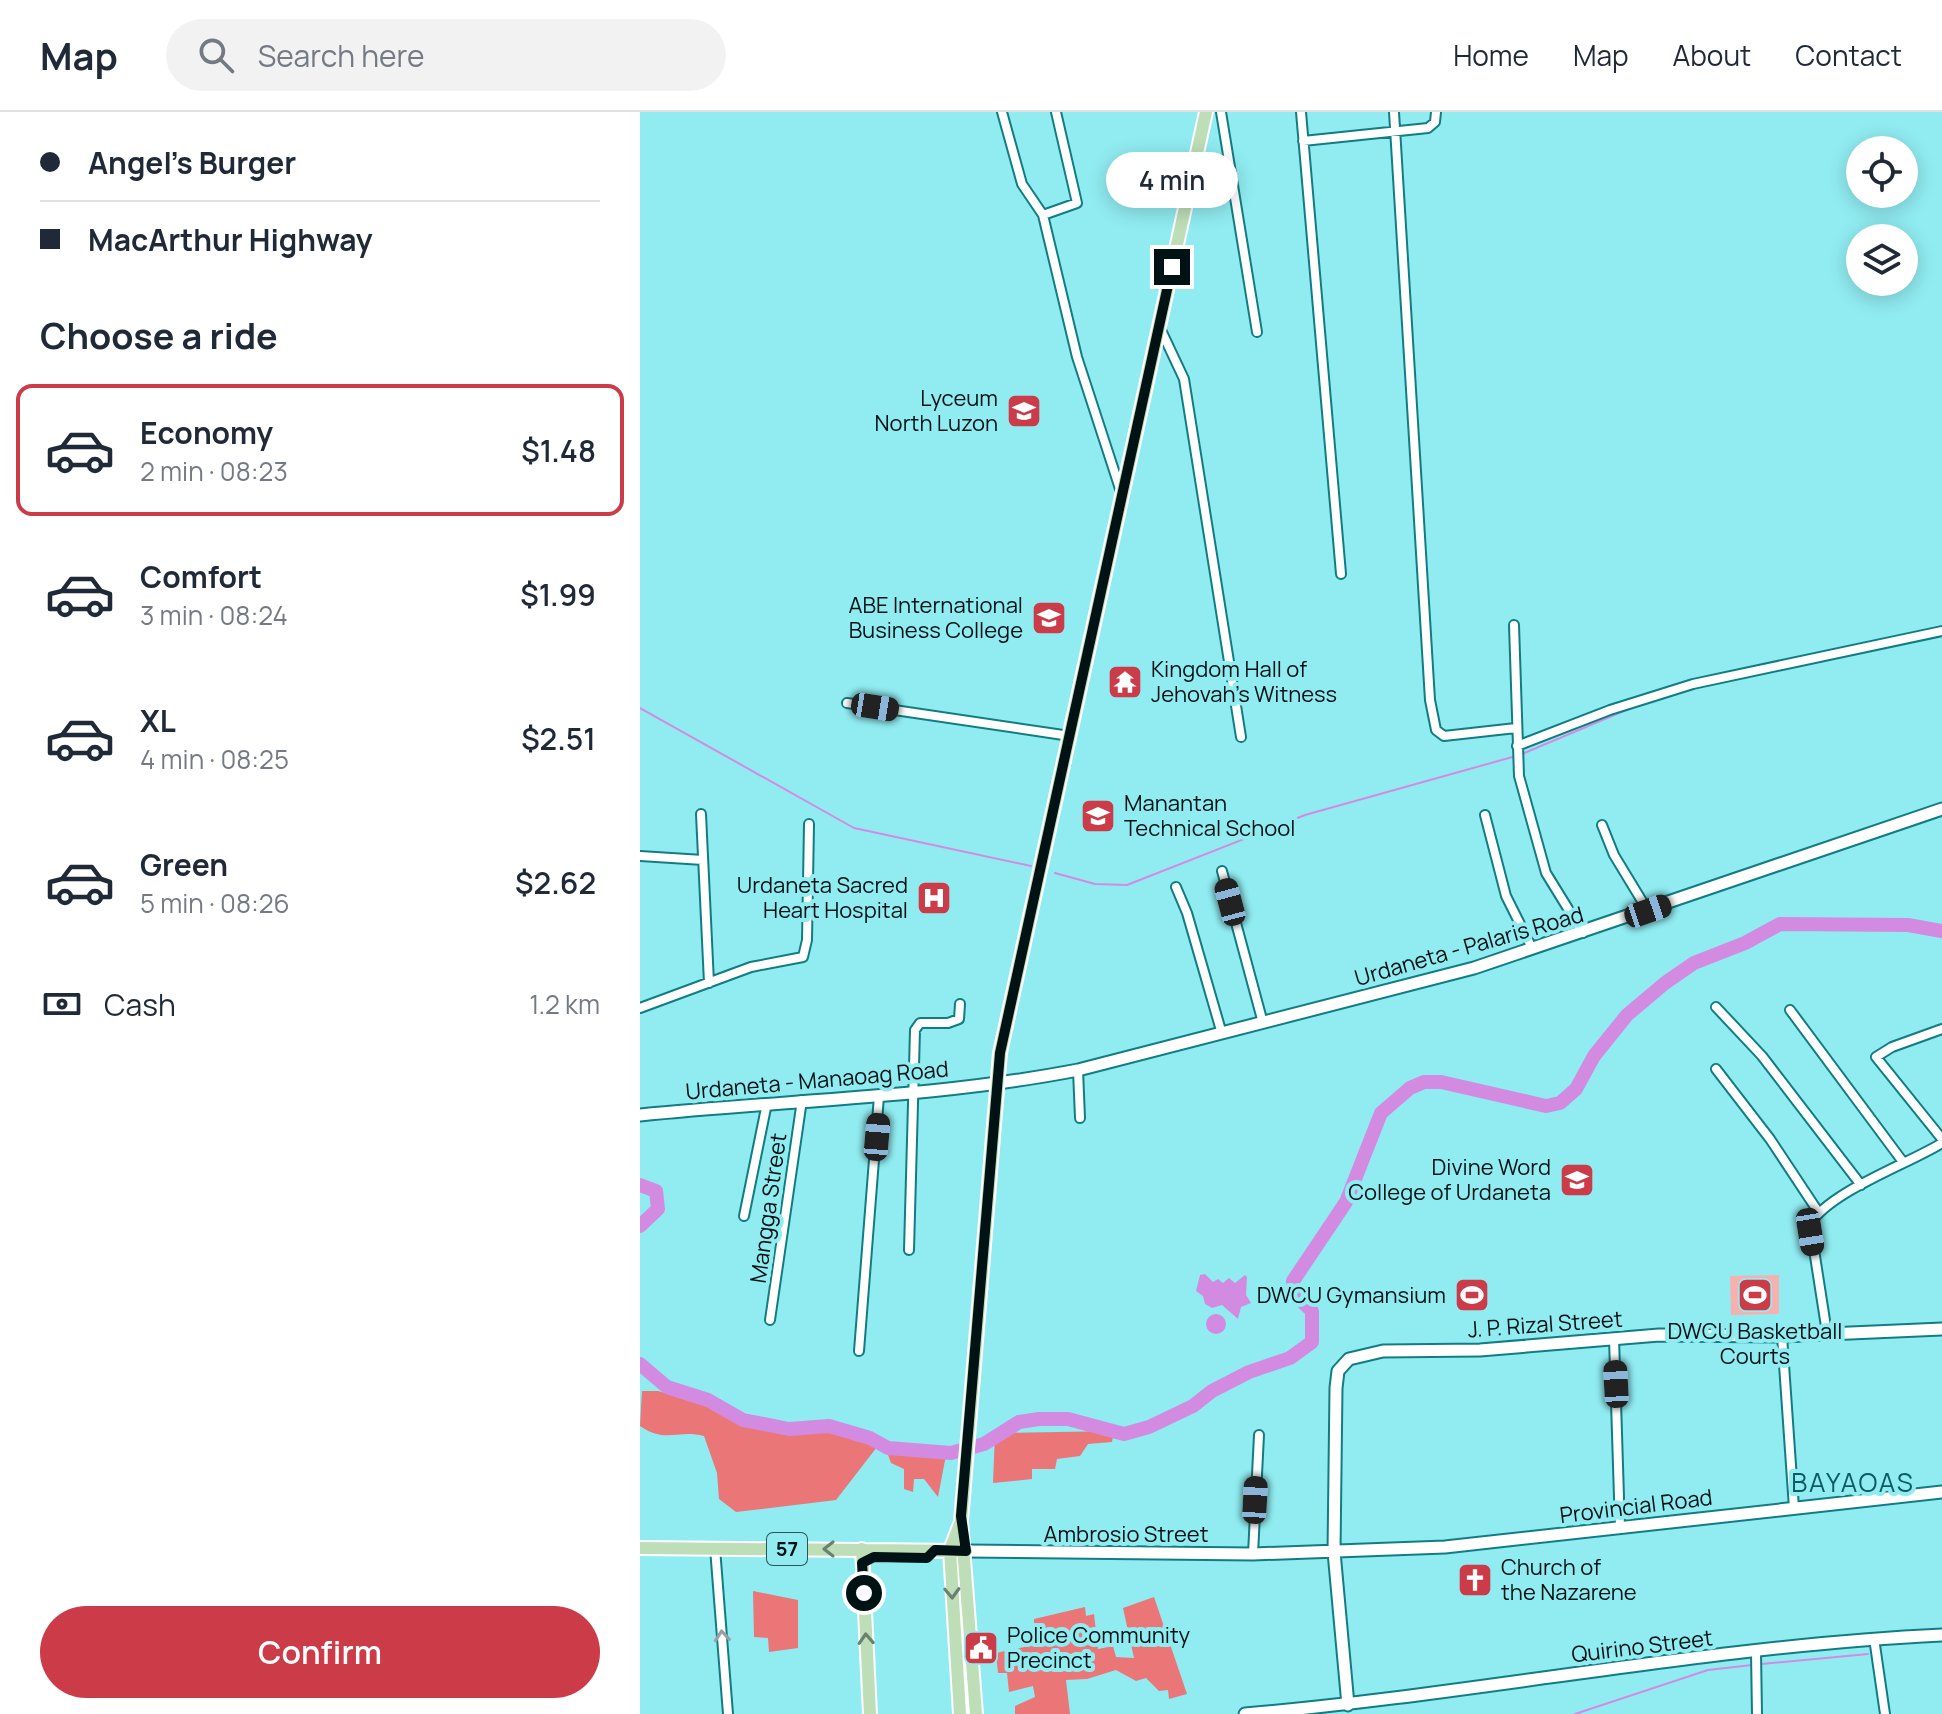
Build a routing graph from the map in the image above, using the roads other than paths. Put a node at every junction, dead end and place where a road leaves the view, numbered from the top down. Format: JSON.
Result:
{"nodes":[{"id":1,"x":1002,"y":112,"type":"edge"},
{"id":2,"x":1056,"y":112,"type":"edge"},
{"id":3,"x":1206,"y":112,"type":"edge"},
{"id":4,"x":1221,"y":112,"type":"edge"},
{"id":5,"x":1301,"y":112,"type":"edge"},
{"id":6,"x":1394,"y":112,"type":"edge"},
{"id":7,"x":1436,"y":112,"type":"edge"},
{"id":8,"x":1394,"y":132,"type":"junction"},
{"id":9,"x":1303,"y":141,"type":"junction"},
{"id":10,"x":1043,"y":215,"type":"junction"},
{"id":11,"x":1159,"y":328,"type":"junction"},
{"id":12,"x":1257,"y":332,"type":"dead end"},
{"id":13,"x":1122,"y":496,"type":"junction"},
{"id":14,"x":1341,"y":574,"type":"dead end"},
{"id":15,"x":1514,"y":625,"type":"dead end"},
{"id":16,"x":1942,"y":631,"type":"edge"},
{"id":17,"x":847,"y":703,"type":"dead end"},
{"id":18,"x":1516,"y":728,"type":"junction"},
{"id":19,"x":1070,"y":736,"type":"junction"},
{"id":20,"x":1241,"y":737,"type":"dead end"},
{"id":21,"x":1517,"y":749,"type":"junction"},
{"id":22,"x":1942,"y":809,"type":"edge"},
{"id":23,"x":701,"y":814,"type":"dead end"},
{"id":24,"x":1485,"y":815,"type":"dead end"},
{"id":25,"x":809,"y":824,"type":"dead end"},
{"id":26,"x":1602,"y":825,"type":"dead end"},
{"id":27,"x":640,"y":856,"type":"edge"},
{"id":28,"x":703,"y":860,"type":"junction"},
{"id":29,"x":1222,"y":871,"type":"dead end"},
{"id":30,"x":1176,"y":887,"type":"dead end"},
{"id":31,"x":1648,"y":911,"type":"junction"},
{"id":32,"x":1583,"y":934,"type":"junction"},
{"id":33,"x":1532,"y":948,"type":"junction"},
{"id":34,"x":709,"y":983,"type":"junction"},
{"id":35,"x":960,"y":1004,"type":"dead end"},
{"id":36,"x":1716,"y":1007,"type":"dead end"},
{"id":37,"x":640,"y":1008,"type":"edge"},
{"id":38,"x":1790,"y":1010,"type":"dead end"},
{"id":39,"x":1263,"y":1023,"type":"junction"},
{"id":40,"x":1942,"y":1029,"type":"edge"},
{"id":41,"x":1222,"y":1034,"type":"junction"},
{"id":42,"x":1716,"y":1069,"type":"dead end"},
{"id":43,"x":1078,"y":1070,"type":"junction"},
{"id":44,"x":996,"y":1084,"type":"junction"},
{"id":45,"x":915,"y":1094,"type":"junction"},
{"id":46,"x":879,"y":1096,"type":"junction"},
{"id":47,"x":802,"y":1100,"type":"junction"},
{"id":48,"x":767,"y":1103,"type":"junction"},
{"id":49,"x":640,"y":1115,"type":"edge"},
{"id":50,"x":1080,"y":1118,"type":"dead end"},
{"id":51,"x":1942,"y":1141,"type":"edge"},
{"id":52,"x":1903,"y":1162,"type":"junction"},
{"id":53,"x":1861,"y":1185,"type":"junction"},
{"id":54,"x":1819,"y":1213,"type":"junction"},
{"id":55,"x":744,"y":1216,"type":"dead end"},
{"id":56,"x":909,"y":1250,"type":"dead end"},
{"id":57,"x":770,"y":1320,"type":"dead end"},
{"id":58,"x":1942,"y":1329,"type":"edge"},
{"id":59,"x":1827,"y":1333,"type":"junction"},
{"id":60,"x":1782,"y":1336,"type":"junction"},
{"id":61,"x":1614,"y":1338,"type":"junction"},
{"id":62,"x":859,"y":1351,"type":"dead end"},
{"id":63,"x":1259,"y":1435,"type":"dead end"},
{"id":64,"x":1942,"y":1492,"type":"edge"},
{"id":65,"x":1794,"y":1508,"type":"junction"},
{"id":66,"x":961,"y":1521,"type":"junction"},
{"id":67,"x":1620,"y":1529,"type":"junction"},
{"id":68,"x":640,"y":1548,"type":"edge"},
{"id":69,"x":715,"y":1548,"type":"junction"},
{"id":70,"x":862,"y":1549,"type":"junction"},
{"id":71,"x":935,"y":1550,"type":"junction"},
{"id":72,"x":950,"y":1550,"type":"junction"},
{"id":73,"x":966,"y":1551,"type":"junction"},
{"id":74,"x":1334,"y":1552,"type":"junction"},
{"id":75,"x":1253,"y":1554,"type":"junction"},
{"id":76,"x":862,"y":1563,"type":"junction"},
{"id":77,"x":969,"y":1635,"type":"junction"},
{"id":78,"x":1942,"y":1635,"type":"edge"},
{"id":79,"x":953,"y":1636,"type":"junction"},
{"id":80,"x":1874,"y":1638,"type":"junction"},
{"id":81,"x":1756,"y":1653,"type":"junction"},
{"id":82,"x":1348,"y":1705,"type":"junction"},
{"id":83,"x":728,"y":1714,"type":"edge"},
{"id":84,"x":870,"y":1714,"type":"edge"},
{"id":85,"x":960,"y":1714,"type":"edge"},
{"id":86,"x":976,"y":1714,"type":"edge"},
{"id":87,"x":1245,"y":1714,"type":"edge"},
{"id":88,"x":1757,"y":1714,"type":"edge"},
{"id":89,"x":1885,"y":1714,"type":"edge"}],
"edges":[{"from":1,"to":10,"type":"street"},
{"from":2,"to":10,"type":"street"},
{"from":3,"to":11,"type":"main road"},
{"from":4,"to":12,"type":"street"},
{"from":5,"to":9,"type":"street"},
{"from":6,"to":8,"type":"street"},
{"from":7,"to":8,"type":"street"},
{"from":8,"to":9,"type":"street"},
{"from":8,"to":18,"type":"street"},
{"from":9,"to":14,"type":"street"},
{"from":10,"to":13,"type":"street"},
{"from":11,"to":13,"type":"main road"},
{"from":11,"to":20,"type":"street"},
{"from":13,"to":19,"type":"main road"},
{"from":15,"to":18,"type":"street"},
{"from":16,"to":21,"type":"street"},
{"from":17,"to":19,"type":"street"},
{"from":18,"to":21,"type":"street"},
{"from":19,"to":44,"type":"main road"},
{"from":21,"to":32,"type":"street"},
{"from":22,"to":31,"type":"main road","name":"Urdaneta - Palaris Road"},
{"from":23,"to":28,"type":"street"},
{"from":24,"to":33,"type":"street"},
{"from":25,"to":34,"type":"street"},
{"from":26,"to":31,"type":"street"},
{"from":27,"to":28,"type":"street"},
{"from":28,"to":34,"type":"street"},
{"from":29,"to":39,"type":"street"},
{"from":30,"to":41,"type":"street"},
{"from":31,"to":32,"type":"main road","name":"Urdaneta - Palaris Road"},
{"from":32,"to":33,"type":"main road","name":"Urdaneta - Palaris Road"},
{"from":33,"to":39,"type":"main road","name":"Urdaneta - Palaris Road"},
{"from":34,"to":37,"type":"street"},
{"from":35,"to":45,"type":"street"},
{"from":36,"to":53,"type":"street"},
{"from":38,"to":52,"type":"street"},
{"from":39,"to":41,"type":"main road","name":"Urdaneta - Palaris Road"},
{"from":40,"to":51,"type":"street"},
{"from":41,"to":43,"type":"main road","name":"Urdaneta - Palaris Road"},
{"from":42,"to":54,"type":"street"},
{"from":43,"to":44,"type":"main road","name":"Urdaneta - Palaris Road"},
{"from":43,"to":50,"type":"street"},
{"from":44,"to":45,"type":"main road","name":"Urdaneta - Manaoag Road"},
{"from":44,"to":66,"type":"main road"},
{"from":45,"to":46,"type":"main road","name":"Urdaneta - Manaoag Road"},
{"from":45,"to":56,"type":"street"},
{"from":46,"to":47,"type":"main road","name":"Urdaneta - Manaoag Road"},
{"from":46,"to":62,"type":"street"},
{"from":47,"to":48,"type":"main road","name":"Urdaneta - Manaoag Road"},
{"from":47,"to":57,"type":"street","name":"Mangga Street"},
{"from":48,"to":49,"type":"main road","name":"Urdaneta - Manaoag Road"},
{"from":48,"to":55,"type":"street"},
{"from":51,"to":52,"type":"street"},
{"from":52,"to":53,"type":"street"},
{"from":53,"to":54,"type":"street"},
{"from":54,"to":59,"type":"street"},
{"from":58,"to":59,"type":"main road","name":"J. P. Rizal Street"},
{"from":59,"to":60,"type":"main road","name":"J. P. Rizal Street"},
{"from":60,"to":61,"type":"main road","name":"J. P. Rizal Street"},
{"from":60,"to":65,"type":"street"},
{"from":61,"to":67,"type":"street"},
{"from":61,"to":74,"type":"main road","name":"J. P. Rizal Street"},
{"from":63,"to":75,"type":"street"},
{"from":64,"to":65,"type":"main road","name":"Provincial Road"},
{"from":65,"to":67,"type":"main road","name":"Provincial Road"},
{"from":66,"to":72,"type":"main road"},
{"from":66,"to":73,"type":"main road"},
{"from":67,"to":74,"type":"main road","name":"Provincial Road"},
{"from":68,"to":69,"type":"main road","number":"57"},
{"from":70,"to":69,"type":"main road","number":"57","one_way":true},
{"from":83,"to":69,"type":"street","one_way":true},
{"from":70,"to":71,"type":"main road","number":"57"},
{"from":70,"to":76,"type":"main road"},
{"from":71,"to":72,"type":"main road","number":"57"},
{"from":71,"to":76,"type":"main road"},
{"from":72,"to":73,"type":"main road","number":"57"},
{"from":72,"to":79,"type":"main road","one_way":true},
{"from":73,"to":75,"type":"main road","name":"Ambrosio Street"},
{"from":73,"to":77,"type":"main road"},
{"from":74,"to":75,"type":"main road","name":"Ambrosio Street"},
{"from":74,"to":82,"type":"main road"},
{"from":84,"to":76,"type":"main road","one_way":true},
{"from":77,"to":79,"type":"main road"},
{"from":77,"to":86,"type":"main road"},
{"from":78,"to":80,"type":"main road","name":"Quirino Street"},
{"from":79,"to":85,"type":"main road"},
{"from":80,"to":81,"type":"main road","name":"Quirino Street"},
{"from":80,"to":89,"type":"street"},
{"from":81,"to":82,"type":"main road","name":"Quirino Street"},
{"from":81,"to":88,"type":"street"},
{"from":82,"to":87,"type":"main road","name":"Quirino Street"}]}
